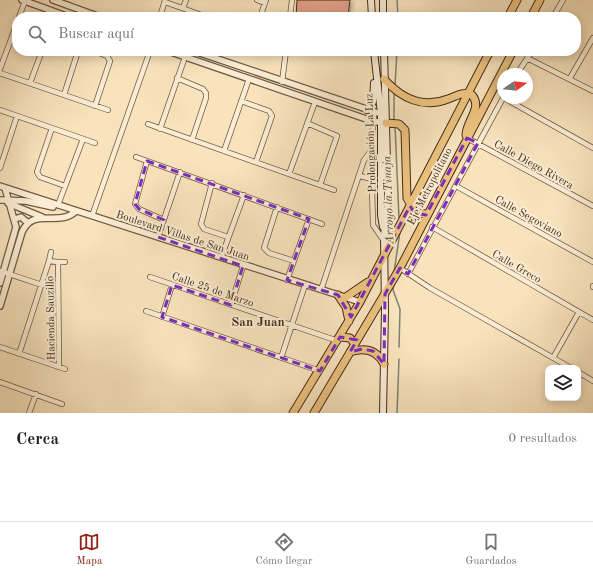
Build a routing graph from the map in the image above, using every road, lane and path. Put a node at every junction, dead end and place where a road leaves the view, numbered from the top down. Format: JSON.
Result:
{"nodes":[{"id":1,"x":55,"y":0,"type":"edge"},
{"id":2,"x":186,"y":0,"type":"edge"},
{"id":3,"x":257,"y":0,"type":"edge"},
{"id":4,"x":292,"y":0,"type":"edge"},
{"id":5,"x":371,"y":0,"type":"edge"},
{"id":6,"x":383,"y":0,"type":"edge"},
{"id":7,"x":517,"y":0,"type":"edge"},
{"id":8,"x":540,"y":0,"type":"edge"},
{"id":9,"x":563,"y":0,"type":"edge"},
{"id":10,"x":23,"y":1,"type":"edge"},
{"id":11,"x":165,"y":1,"type":"edge"},
{"id":12,"x":266,"y":1,"type":"edge"},
{"id":13,"x":183,"y":8,"type":"junction"},
{"id":14,"x":20,"y":12,"type":"edge"},
{"id":15,"x":54,"y":12,"type":"edge"},
{"id":16,"x":87,"y":12,"type":"edge"},
{"id":17,"x":162,"y":12,"type":"edge"},
{"id":18,"x":194,"y":12,"type":"edge"},
{"id":19,"x":262,"y":12,"type":"edge"},
{"id":20,"x":291,"y":12,"type":"edge"},
{"id":21,"x":372,"y":12,"type":"edge"},
{"id":22,"x":383,"y":12,"type":"edge"},
{"id":23,"x":511,"y":12,"type":"edge"},
{"id":24,"x":534,"y":12,"type":"edge"},
{"id":25,"x":556,"y":12,"type":"edge"},
{"id":26,"x":593,"y":38,"type":"edge"},
{"id":27,"x":12,"y":39,"type":"edge"},
{"id":28,"x":40,"y":56,"type":"edge"},
{"id":29,"x":76,"y":56,"type":"edge"},
{"id":30,"x":107,"y":56,"type":"edge"},
{"id":31,"x":148,"y":56,"type":"edge"},
{"id":32,"x":184,"y":56,"type":"joint"},
{"id":33,"x":208,"y":56,"type":"edge"},
{"id":34,"x":285,"y":56,"type":"edge"},
{"id":35,"x":374,"y":56,"type":"edge"},
{"id":36,"x":384,"y":56,"type":"edge"},
{"id":37,"x":487,"y":56,"type":"edge"},
{"id":38,"x":510,"y":56,"type":"edge"},
{"id":39,"x":527,"y":58,"type":"joint"},
{"id":40,"x":521,"y":68,"type":"edge"},
{"id":41,"x":0,"y":69,"type":"edge"},
{"id":42,"x":375,"y":70,"type":"junction"},
{"id":43,"x":0,"y":73,"type":"edge"},
{"id":44,"x":177,"y":78,"type":"junction"},
{"id":45,"x":570,"y":78,"type":"junction"},
{"id":46,"x":248,"y":79,"type":"junction"},
{"id":47,"x":384,"y":79,"type":"junction"},
{"id":48,"x":282,"y":82,"type":"junction"},
{"id":49,"x":30,"y":83,"type":"junction"},
{"id":50,"x":593,"y":91,"type":"edge"},
{"id":51,"x":468,"y":93,"type":"junction"},
{"id":52,"x":64,"y":95,"type":"junction"},
{"id":53,"x":241,"y":101,"type":"junction"},
{"id":54,"x":315,"y":102,"type":"junction"},
{"id":55,"x":501,"y":104,"type":"edge"},
{"id":56,"x":515,"y":104,"type":"edge"},
{"id":57,"x":95,"y":106,"type":"junction"},
{"id":58,"x":0,"y":110,"type":"edge"},
{"id":59,"x":108,"y":110,"type":"dead end"},
{"id":60,"x":370,"y":111,"type":"junction"},
{"id":61,"x":17,"y":116,"type":"junction"},
{"id":62,"x":385,"y":120,"type":"junction"},
{"id":63,"x":372,"y":121,"type":"junction"},
{"id":64,"x":307,"y":123,"type":"junction"},
{"id":65,"x":148,"y":124,"type":"dead end"},
{"id":66,"x":52,"y":128,"type":"junction"},
{"id":67,"x":160,"y":129,"type":"junction"},
{"id":68,"x":467,"y":138,"type":"junction"},
{"id":69,"x":83,"y":139,"type":"junction"},
{"id":70,"x":192,"y":140,"type":"junction"},
{"id":71,"x":95,"y":143,"type":"dead end"},
{"id":72,"x":478,"y":143,"type":"junction"},
{"id":73,"x":593,"y":148,"type":"edge"},
{"id":74,"x":224,"y":151,"type":"junction"},
{"id":75,"x":371,"y":151,"type":"junction"},
{"id":76,"x":136,"y":157,"type":"dead end"},
{"id":77,"x":147,"y":161,"type":"junction"},
{"id":78,"x":256,"y":162,"type":"junction"},
{"id":79,"x":0,"y":165,"type":"edge"},
{"id":80,"x":180,"y":172,"type":"junction"},
{"id":81,"x":289,"y":174,"type":"junction"},
{"id":82,"x":360,"y":176,"type":"junction"},
{"id":83,"x":372,"y":179,"type":"junction"},
{"id":84,"x":212,"y":183,"type":"junction"},
{"id":85,"x":320,"y":185,"type":"junction"},
{"id":86,"x":65,"y":186,"type":"junction"},
{"id":87,"x":456,"y":186,"type":"junction"},
{"id":88,"x":2,"y":187,"type":"edge"},
{"id":89,"x":334,"y":190,"type":"dead end"},
{"id":90,"x":244,"y":195,"type":"junction"},
{"id":91,"x":0,"y":200,"type":"edge"},
{"id":92,"x":9,"y":201,"type":"junction"},
{"id":93,"x":58,"y":205,"type":"junction"},
{"id":94,"x":410,"y":206,"type":"junction"},
{"id":95,"x":593,"y":206,"type":"edge"},
{"id":96,"x":277,"y":207,"type":"junction"},
{"id":97,"x":76,"y":211,"type":"junction"},
{"id":98,"x":427,"y":214,"type":"junction"},
{"id":99,"x":92,"y":216,"type":"junction"},
{"id":100,"x":43,"y":217,"type":"junction"},
{"id":101,"x":15,"y":219,"type":"junction"},
{"id":102,"x":309,"y":219,"type":"junction"},
{"id":103,"x":164,"y":220,"type":"junction"},
{"id":104,"x":28,"y":223,"type":"junction"},
{"id":105,"x":322,"y":224,"type":"dead end"},
{"id":106,"x":432,"y":228,"type":"junction"},
{"id":107,"x":158,"y":237,"type":"junction"},
{"id":108,"x":228,"y":237,"type":"junction"},
{"id":109,"x":384,"y":238,"type":"junction"},
{"id":110,"x":51,"y":252,"type":"dead end"},
{"id":111,"x":385,"y":255,"type":"junction"},
{"id":112,"x":220,"y":258,"type":"junction"},
{"id":113,"x":49,"y":261,"type":"junction"},
{"id":114,"x":294,"y":261,"type":"junction"},
{"id":115,"x":58,"y":262,"type":"junction"},
{"id":116,"x":65,"y":262,"type":"dead end"},
{"id":117,"x":593,"y":262,"type":"edge"},
{"id":118,"x":243,"y":266,"type":"junction"},
{"id":119,"x":400,"y":268,"type":"junction"},
{"id":120,"x":2,"y":272,"type":"edge"},
{"id":121,"x":408,"y":274,"type":"junction"},
{"id":122,"x":10,"y":275,"type":"junction"},
{"id":123,"x":150,"y":277,"type":"dead end"},
{"id":124,"x":372,"y":279,"type":"junction"},
{"id":125,"x":287,"y":280,"type":"junction"},
{"id":126,"x":0,"y":283,"type":"edge"},
{"id":127,"x":42,"y":285,"type":"junction"},
{"id":128,"x":172,"y":285,"type":"junction"},
{"id":129,"x":305,"y":285,"type":"junction"},
{"id":130,"x":321,"y":290,"type":"junction"},
{"id":131,"x":385,"y":294,"type":"junction"},
{"id":132,"x":342,"y":296,"type":"junction"},
{"id":133,"x":360,"y":302,"type":"junction"},
{"id":134,"x":231,"y":305,"type":"junction"},
{"id":135,"x":0,"y":306,"type":"edge"},
{"id":136,"x":146,"y":311,"type":"dead end"},
{"id":137,"x":579,"y":312,"type":"junction"},
{"id":138,"x":162,"y":317,"type":"junction"},
{"id":139,"x":593,"y":320,"type":"edge"},
{"id":140,"x":349,"y":321,"type":"junction"},
{"id":141,"x":292,"y":326,"type":"junction"},
{"id":142,"x":339,"y":339,"type":"junction"},
{"id":143,"x":355,"y":344,"type":"junction"},
{"id":144,"x":0,"y":347,"type":"edge"},
{"id":145,"x":350,"y":352,"type":"junction"},
{"id":146,"x":19,"y":354,"type":"junction"},
{"id":147,"x":281,"y":358,"type":"junction"},
{"id":148,"x":553,"y":358,"type":"junction"},
{"id":149,"x":384,"y":364,"type":"junction"},
{"id":150,"x":566,"y":365,"type":"edge"},
{"id":151,"x":59,"y":367,"type":"junction"},
{"id":152,"x":65,"y":369,"type":"dead end"},
{"id":153,"x":320,"y":371,"type":"junction"},
{"id":154,"x":581,"y":374,"type":"edge"},
{"id":155,"x":593,"y":380,"type":"edge"},
{"id":156,"x":0,"y":382,"type":"edge"},
{"id":157,"x":36,"y":394,"type":"junction"},
{"id":158,"x":62,"y":404,"type":"dead end"},
{"id":159,"x":29,"y":413,"type":"edge"},
{"id":160,"x":293,"y":413,"type":"edge"},
{"id":161,"x":314,"y":413,"type":"edge"},
{"id":162,"x":383,"y":413,"type":"edge"}],
"edges":[{"from":1,"to":16,"type":"street"},
{"from":2,"to":13,"type":"street"},
{"from":3,"to":12,"type":"street"},
{"from":4,"to":20,"type":"street"},
{"from":5,"to":21,"type":"main road"},
{"from":6,"to":22,"type":"main road"},
{"from":7,"to":23,"type":"main road"},
{"from":8,"to":24,"type":"main road"},
{"from":9,"to":25,"type":"street"},
{"from":10,"to":14,"type":"street"},
{"from":10,"to":15,"type":"street"},
{"from":11,"to":13,"type":"street"},
{"from":11,"to":17,"type":"street"},
{"from":12,"to":19,"type":"street"},
{"from":13,"to":18,"type":"street"},
{"from":26,"to":45,"type":"street"},
{"from":27,"to":41,"type":"street"},
{"from":28,"to":49,"type":"street"},
{"from":29,"to":52,"type":"street"},
{"from":30,"to":57,"type":"street"},
{"from":31,"to":99,"type":"street"},
{"from":32,"to":44,"type":"street"},
{"from":32,"to":46,"type":"street"},
{"from":33,"to":48,"type":"street"},
{"from":34,"to":48,"type":"street"},
{"from":35,"to":42,"type":"main road","name":"Prolongación La Luz"},
{"from":36,"to":47,"type":"main road","name":"Prolongación La Luz"},
{"from":37,"to":51,"type":"main road","name":"Eje Metropolitano"},
{"from":38,"to":68,"type":"main road","name":"Eje Metropolitano"},
{"from":39,"to":40,"type":"street"},
{"from":39,"to":45,"type":"street"},
{"from":42,"to":60,"type":"main road"},
{"from":42,"to":62,"type":"main road","name":"Prolongación La Luz"},
{"from":43,"to":49,"type":"street"},
{"from":44,"to":67,"type":"street"},
{"from":44,"to":70,"type":"street"},
{"from":45,"to":50,"type":"street"},
{"from":46,"to":53,"type":"street"},
{"from":46,"to":54,"type":"street"},
{"from":47,"to":51,"type":"main road"},
{"from":47,"to":62,"type":"main road","name":"Prolongación La Luz"},
{"from":48,"to":60,"type":"street"},
{"from":49,"to":52,"type":"street"},
{"from":51,"to":68,"type":"main road"},
{"from":51,"to":94,"type":"main road","name":"Eje Metropolitano"},
{"from":52,"to":57,"type":"street"},
{"from":53,"to":74,"type":"street"},
{"from":53,"to":78,"type":"street"},
{"from":54,"to":63,"type":"street"},
{"from":54,"to":64,"type":"street"},
{"from":55,"to":72,"type":"street"},
{"from":56,"to":73,"type":"street"},
{"from":57,"to":59,"type":"street"},
{"from":58,"to":61,"type":"street"},
{"from":60,"to":62,"type":"street"},
{"from":60,"to":63,"type":"street"},
{"from":61,"to":66,"type":"street"},
{"from":61,"to":79,"type":"street"},
{"from":62,"to":63,"type":"street"},
{"from":62,"to":94,"type":"main road"},
{"from":62,"to":109,"type":"main road","name":"Prolongación La Luz"},
{"from":63,"to":75,"type":"street"},
{"from":64,"to":81,"type":"street"},
{"from":64,"to":85,"type":"street"},
{"from":65,"to":67,"type":"street"},
{"from":66,"to":69,"type":"street"},
{"from":66,"to":86,"type":"street"},
{"from":67,"to":70,"type":"street"},
{"from":68,"to":72,"type":"street","name":"Calle Diego Rivera"},
{"from":68,"to":98,"type":"main road","name":"Eje Metropolitano"},
{"from":69,"to":71,"type":"street"},
{"from":69,"to":86,"type":"street"},
{"from":70,"to":74,"type":"street"},
{"from":72,"to":87,"type":"street"},
{"from":72,"to":95,"type":"street","name":"Calle Diego Rivera"},
{"from":74,"to":78,"type":"street"},
{"from":75,"to":82,"type":"street"},
{"from":75,"to":83,"type":"street"},
{"from":76,"to":77,"type":"street"},
{"from":77,"to":80,"type":"street"},
{"from":77,"to":103,"type":"street"},
{"from":78,"to":81,"type":"street"},
{"from":80,"to":84,"type":"street"},
{"from":80,"to":103,"type":"street"},
{"from":81,"to":85,"type":"street"},
{"from":82,"to":83,"type":"street"},
{"from":82,"to":130,"type":"street"},
{"from":83,"to":109,"type":"street"},
{"from":84,"to":90,"type":"street"},
{"from":84,"to":108,"type":"street"},
{"from":85,"to":89,"type":"street"},
{"from":86,"to":93,"type":"street"},
{"from":87,"to":106,"type":"street"},
{"from":87,"to":117,"type":"street","name":"Calle Segoviano"},
{"from":88,"to":92,"type":"street"},
{"from":88,"to":93,"type":"street","name":"Boulevard Villas de San Juan"},
{"from":90,"to":96,"type":"street"},
{"from":90,"to":108,"type":"street"},
{"from":91,"to":92,"type":"street"},
{"from":92,"to":93,"type":"street"},
{"from":92,"to":100,"type":"street"},
{"from":92,"to":101,"type":"street"},
{"from":93,"to":97,"type":"street","name":"Boulevard Villas de San Juan"},
{"from":94,"to":98,"type":"main road"},
{"from":94,"to":111,"type":"main road","name":"Eje Metropolitano"},
{"from":96,"to":102,"type":"street"},
{"from":96,"to":114,"type":"street"},
{"from":97,"to":99,"type":"street","name":"Boulevard Villas de San Juan"},
{"from":97,"to":100,"type":"street"},
{"from":98,"to":119,"type":"main road","name":"Eje Metropolitano"},
{"from":99,"to":107,"type":"street","name":"Boulevard Villas de San Juan"},
{"from":100,"to":104,"type":"street"},
{"from":101,"to":104,"type":"street"},
{"from":101,"to":120,"type":"street"},
{"from":102,"to":105,"type":"street"},
{"from":102,"to":114,"type":"street"},
{"from":103,"to":107,"type":"street"},
{"from":104,"to":122,"type":"street"},
{"from":106,"to":121,"type":"street"},
{"from":106,"to":137,"type":"street","name":"Calle Greco"},
{"from":107,"to":112,"type":"street","name":"Boulevard Villas de San Juan"},
{"from":108,"to":112,"type":"street"},
{"from":109,"to":111,"type":"main road","name":"Prolongación La Luz"},
{"from":110,"to":113,"type":"street"},
{"from":111,"to":124,"type":"main road","name":"Eje Metropolitano"},
{"from":111,"to":131,"type":"main road","name":"Prolongación La Luz"},
{"from":112,"to":118,"type":"street","name":"Boulevard Villas de San Juan"},
{"from":113,"to":115,"type":"street","name":"Hacienda Sauzillo"},
{"from":113,"to":127,"type":"street","name":"Hacienda Sauzillo"},
{"from":114,"to":125,"type":"street"},
{"from":115,"to":116,"type":"street"},
{"from":115,"to":151,"type":"street","name":"Hacienda Sauzillo"},
{"from":118,"to":125,"type":"street","name":"Boulevard Villas de San Juan"},
{"from":118,"to":134,"type":"street"},
{"from":119,"to":121,"type":"street"},
{"from":119,"to":131,"type":"main road","name":"Eje Metropolitano"},
{"from":120,"to":122,"type":"street"},
{"from":120,"to":126,"type":"street"},
{"from":121,"to":148,"type":"street"},
{"from":122,"to":127,"type":"street"},
{"from":122,"to":135,"type":"street"},
{"from":123,"to":128,"type":"street","name":"Calle 25 de Marzo"},
{"from":124,"to":132,"type":"main road"},
{"from":124,"to":133,"type":"main road","name":"Eje Metropolitano"},
{"from":125,"to":129,"type":"street","name":"Boulevard Villas de San Juan"},
{"from":127,"to":146,"type":"street","name":"Hacienda Sauzillo"},
{"from":128,"to":134,"type":"street","name":"Calle 25 de Marzo"},
{"from":128,"to":138,"type":"street"},
{"from":129,"to":130,"type":"street","name":"Boulevard Villas de San Juan"},
{"from":129,"to":141,"type":"street"},
{"from":130,"to":132,"type":"street","name":"Boulevard Villas de San Juan"},
{"from":131,"to":143,"type":"main road","name":"Eje Metropolitano"},
{"from":131,"to":149,"type":"main road","name":"Prolongación La Luz"},
{"from":132,"to":133,"type":"street","name":"Boulevard Villas de San Juan"},
{"from":132,"to":140,"type":"main road"},
{"from":133,"to":140,"type":"main road","name":"Eje Metropolitano"},
{"from":134,"to":141,"type":"street","name":"Calle 25 de Marzo"},
{"from":136,"to":138,"type":"street"},
{"from":137,"to":139,"type":"street","name":"Calle Greco"},
{"from":137,"to":148,"type":"street"},
{"from":138,"to":147,"type":"street"},
{"from":140,"to":142,"type":"main road","name":"Eje Metropolitano"},
{"from":141,"to":142,"type":"street","name":"Calle 25 de Marzo"},
{"from":141,"to":147,"type":"street"},
{"from":142,"to":143,"type":"main road"},
{"from":142,"to":153,"type":"main road","name":"Eje Metropolitano"},
{"from":143,"to":145,"type":"main road","name":"Eje Metropolitano"},
{"from":144,"to":146,"type":"street","name":"Hacienda Sauzillo"},
{"from":145,"to":149,"type":"main road"},
{"from":145,"to":161,"type":"main road","name":"Eje Metropolitano"},
{"from":146,"to":151,"type":"street","name":"Hacienda Sauzillo"},
{"from":147,"to":153,"type":"street"},
{"from":148,"to":150,"type":"street"},
{"from":149,"to":162,"type":"main road","name":"Prolongación La Luz"},
{"from":151,"to":152,"type":"street"},
{"from":153,"to":160,"type":"main road","name":"Eje Metropolitano"},
{"from":154,"to":155,"type":"street"},
{"from":156,"to":157,"type":"street"},
{"from":157,"to":158,"type":"street"},
{"from":157,"to":159,"type":"street"}]}
